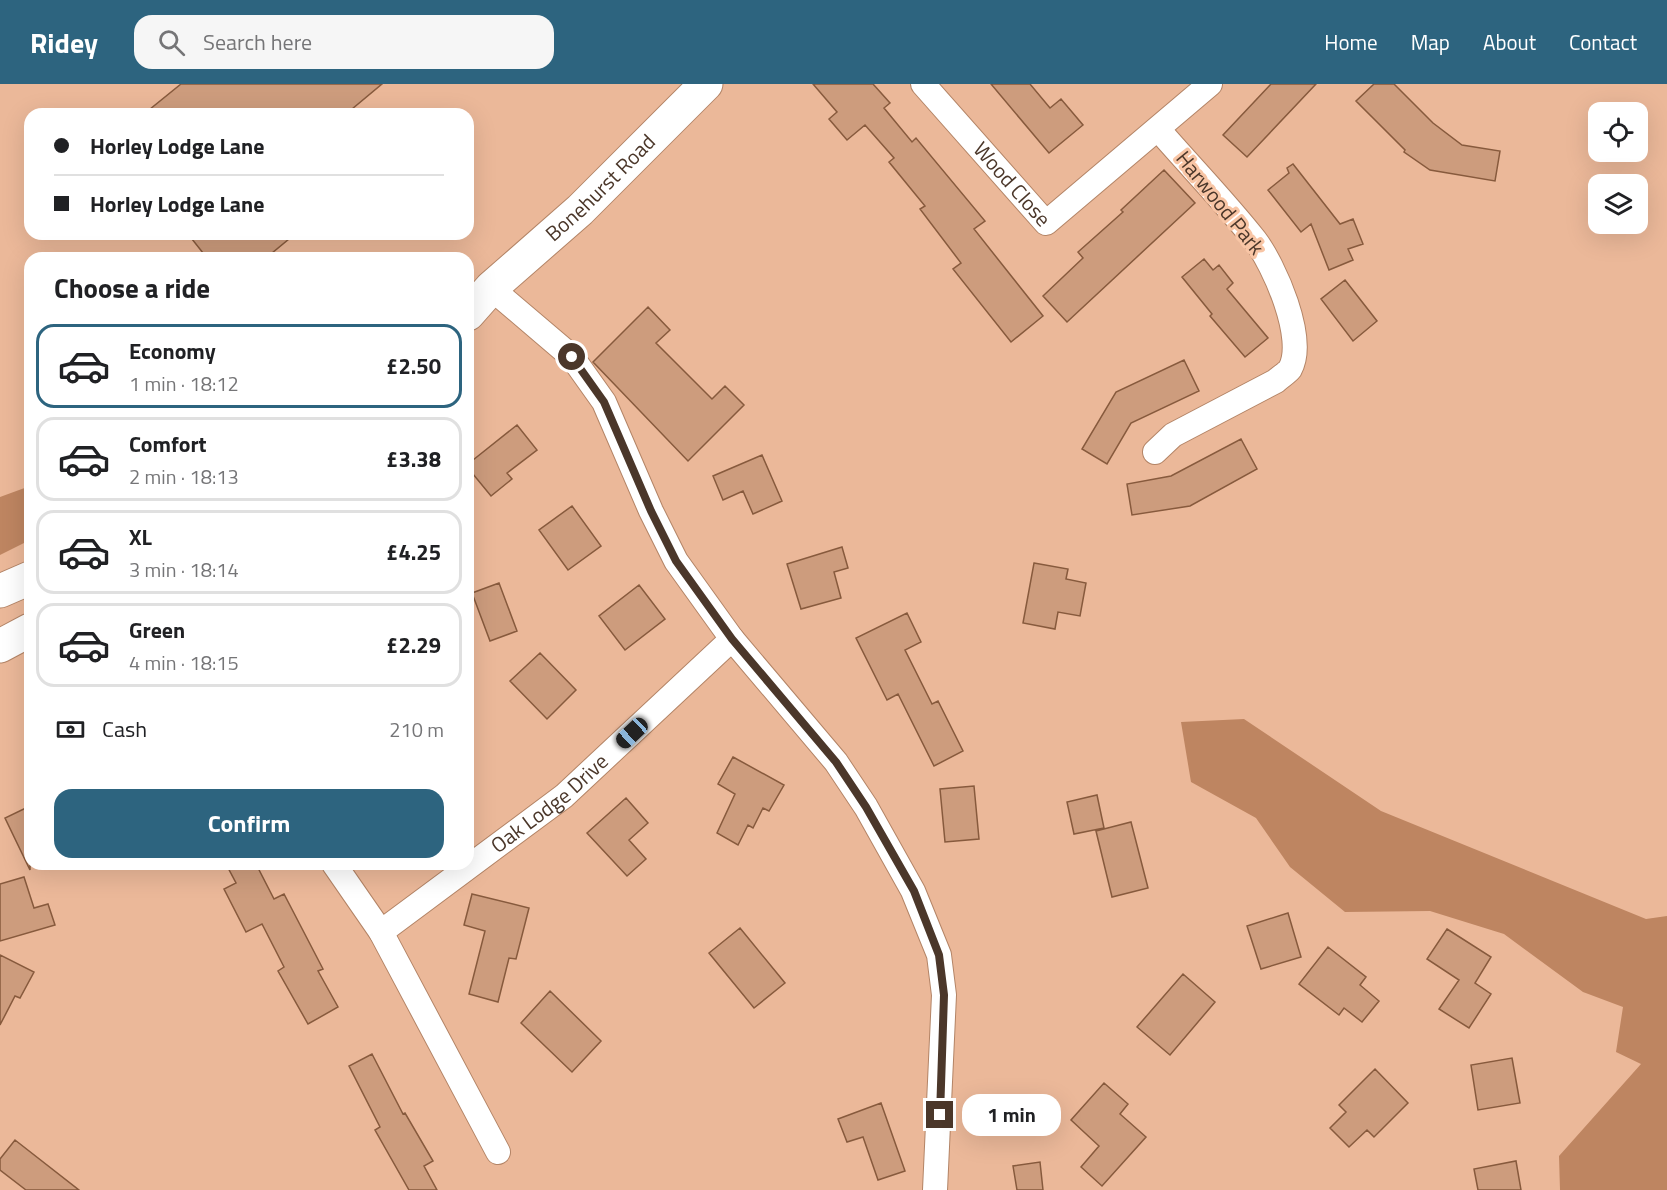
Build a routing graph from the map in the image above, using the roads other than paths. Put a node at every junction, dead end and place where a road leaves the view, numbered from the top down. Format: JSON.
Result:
{"nodes":[{"id":1,"x":706,"y":84,"type":"edge"},
{"id":2,"x":923,"y":84,"type":"edge"},
{"id":3,"x":1210,"y":84,"type":"edge"},
{"id":4,"x":1158,"y":129,"type":"junction"},
{"id":5,"x":479,"y":295,"type":"edge"},
{"id":6,"x":1155,"y":452,"type":"dead end"},
{"id":7,"x":24,"y":581,"type":"edge"},
{"id":8,"x":0,"y":591,"type":"edge"},
{"id":9,"x":24,"y":633,"type":"edge"},
{"id":10,"x":732,"y":639,"type":"junction"},
{"id":11,"x":0,"y":646,"type":"edge"},
{"id":12,"x":474,"y":863,"type":"edge"},
{"id":13,"x":338,"y":870,"type":"edge"},
{"id":14,"x":464,"y":870,"type":"edge"},
{"id":15,"x":381,"y":932,"type":"junction"},
{"id":16,"x":498,"y":1152,"type":"dead end"},
{"id":17,"x":935,"y":1190,"type":"edge"}],
"edges":[{"from":1,"to":5,"type":"main road","name":"Bonehurst Road"},
{"from":2,"to":4,"type":"street","name":"Wood Close"},
{"from":3,"to":4,"type":"street"},
{"from":4,"to":6,"type":"street","name":"Harwood Park"},
{"from":5,"to":10,"type":"street"},
{"from":7,"to":8,"type":"main road"},
{"from":9,"to":11,"type":"main road"},
{"from":10,"to":12,"type":"street","name":"Oak Lodge Drive"},
{"from":10,"to":17,"type":"street"},
{"from":13,"to":15,"type":"street"},
{"from":14,"to":15,"type":"street","name":"Oak Lodge Drive"},
{"from":15,"to":16,"type":"street"}]}
